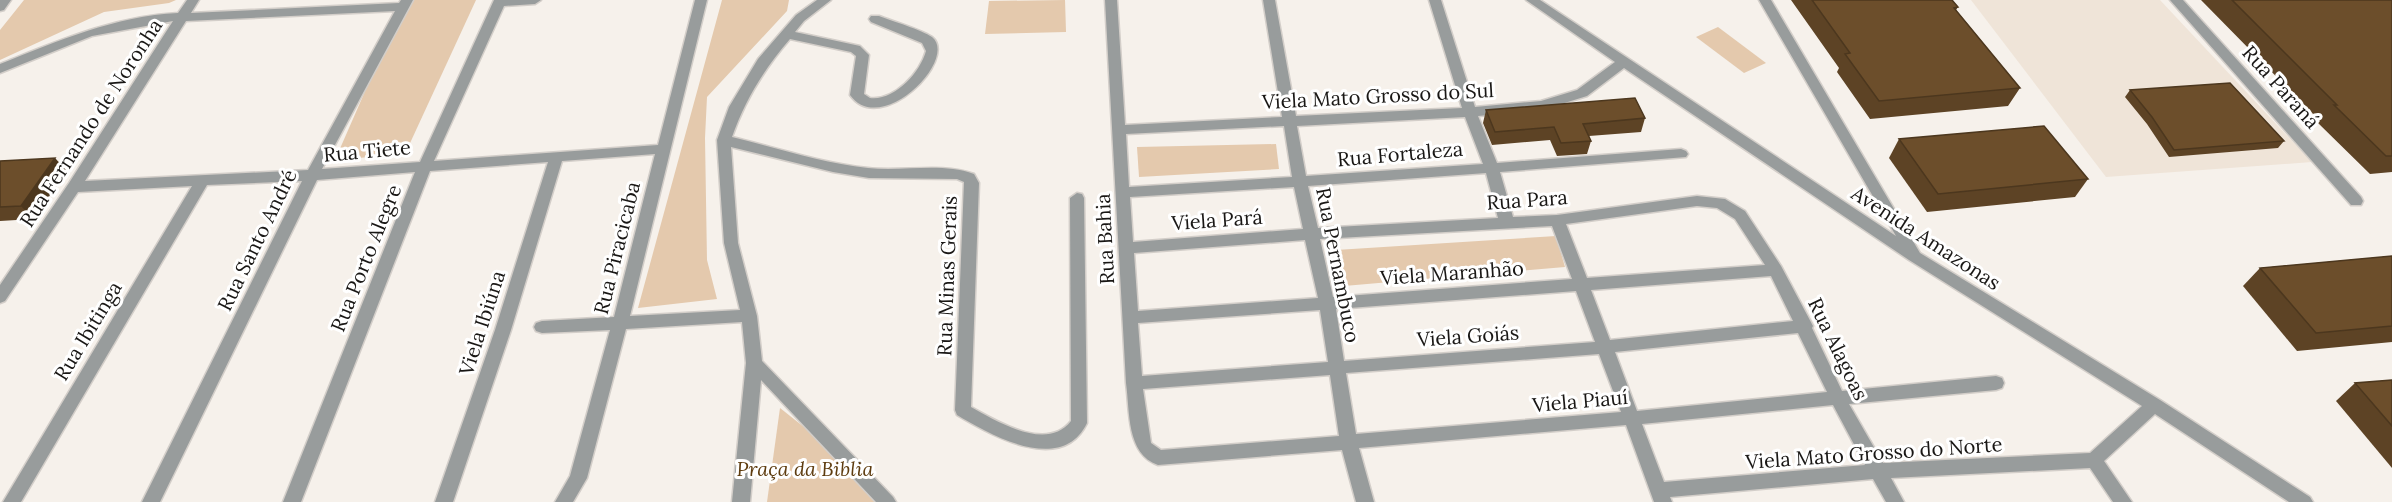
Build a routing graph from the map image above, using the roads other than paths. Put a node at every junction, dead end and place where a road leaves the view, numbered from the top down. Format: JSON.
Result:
{"nodes":[{"id":1,"x":5,"y":0,"type":"edge"},
{"id":2,"x":192,"y":0,"type":"edge"},
{"id":3,"x":303,"y":0,"type":"edge"},
{"id":4,"x":536,"y":0,"type":"edge"},
{"id":5,"x":701,"y":0,"type":"edge"},
{"id":6,"x":806,"y":0,"type":"edge"},
{"id":7,"x":825,"y":0,"type":"edge"},
{"id":8,"x":1112,"y":0,"type":"edge"},
{"id":9,"x":1269,"y":0,"type":"edge"},
{"id":10,"x":1435,"y":0,"type":"edge"},
{"id":11,"x":1532,"y":0,"type":"edge"},
{"id":12,"x":1765,"y":0,"type":"edge"},
{"id":13,"x":2176,"y":0,"type":"edge"},
{"id":14,"x":500,"y":1,"type":"edge"},
{"id":15,"x":405,"y":3,"type":"edge"},
{"id":16,"x":0,"y":7,"type":"edge"},
{"id":17,"x":296,"y":12,"type":"junction"},
{"id":18,"x":184,"y":16,"type":"junction"},
{"id":19,"x":800,"y":18,"type":"junction"},
{"id":20,"x":875,"y":19,"type":"dead end"},
{"id":21,"x":787,"y":33,"type":"junction"},
{"id":22,"x":1624,"y":61,"type":"junction"},
{"id":23,"x":0,"y":69,"type":"edge"},
{"id":24,"x":1470,"y":112,"type":"junction"},
{"id":25,"x":1290,"y":120,"type":"junction"},
{"id":26,"x":1120,"y":130,"type":"junction"},
{"id":27,"x":724,"y":140,"type":"junction"},
{"id":28,"x":663,"y":149,"type":"junction"},
{"id":29,"x":1681,"y":154,"type":"dead end"},
{"id":30,"x":557,"y":156,"type":"junction"},
{"id":31,"x":425,"y":166,"type":"junction"},
{"id":32,"x":1491,"y":166,"type":"junction"},
{"id":33,"x":312,"y":176,"type":"junction"},
{"id":34,"x":201,"y":181,"type":"junction"},
{"id":35,"x":1300,"y":182,"type":"junction"},
{"id":36,"x":74,"y":187,"type":"junction"},
{"id":37,"x":1123,"y":192,"type":"junction"},
{"id":38,"x":1077,"y":198,"type":"dead end"},
{"id":39,"x":2356,"y":201,"type":"dead end"},
{"id":40,"x":1740,"y":215,"type":"joint"},
{"id":41,"x":1557,"y":220,"type":"junction"},
{"id":42,"x":1507,"y":223,"type":"junction"},
{"id":43,"x":1312,"y":234,"type":"junction"},
{"id":44,"x":1126,"y":248,"type":"junction"},
{"id":45,"x":1914,"y":256,"type":"junction"},
{"id":46,"x":1776,"y":270,"type":"junction"},
{"id":47,"x":1583,"y":285,"type":"junction"},
{"id":48,"x":0,"y":297,"type":"edge"},
{"id":49,"x":1327,"y":304,"type":"junction"},
{"id":50,"x":749,"y":316,"type":"junction"},
{"id":51,"x":1130,"y":318,"type":"junction"},
{"id":52,"x":620,"y":323,"type":"junction"},
{"id":53,"x":1805,"y":326,"type":"junction"},
{"id":54,"x":542,"y":327,"type":"dead end"},
{"id":55,"x":1606,"y":347,"type":"junction"},
{"id":56,"x":754,"y":363,"type":"junction"},
{"id":57,"x":1336,"y":367,"type":"junction"},
{"id":58,"x":1134,"y":383,"type":"junction"},
{"id":59,"x":1996,"y":383,"type":"dead end"},
{"id":60,"x":1838,"y":399,"type":"junction"},
{"id":61,"x":2154,"y":405,"type":"junction"},
{"id":62,"x":1631,"y":418,"type":"junction"},
{"id":63,"x":1348,"y":441,"type":"junction"},
{"id":64,"x":1168,"y":459,"type":"joint"},
{"id":65,"x":2094,"y":460,"type":"junction"},
{"id":66,"x":1878,"y":471,"type":"junction"},
{"id":67,"x":1660,"y":496,"type":"edge"},
{"id":68,"x":12,"y":502,"type":"edge"},
{"id":69,"x":151,"y":502,"type":"edge"},
{"id":70,"x":292,"y":502,"type":"edge"},
{"id":71,"x":444,"y":502,"type":"edge"},
{"id":72,"x":564,"y":502,"type":"edge"},
{"id":73,"x":741,"y":502,"type":"edge"},
{"id":74,"x":887,"y":502,"type":"edge"},
{"id":75,"x":1365,"y":502,"type":"edge"},
{"id":76,"x":1895,"y":502,"type":"edge"},
{"id":77,"x":2123,"y":502,"type":"edge"},
{"id":78,"x":2304,"y":502,"type":"edge"}],
"edges":[{"from":1,"to":16,"type":"street"},
{"from":2,"to":18,"type":"street","name":"Rua Fernando de Noronha"},
{"from":3,"to":17,"type":"street"},
{"from":4,"to":14,"type":"street"},
{"from":5,"to":28,"type":"street","name":"Rua Piracicaba"},
{"from":6,"to":19,"type":"street"},
{"from":7,"to":19,"type":"street"},
{"from":8,"to":26,"type":"street","name":"Rua Bahia"},
{"from":9,"to":25,"type":"street","name":"Rua Pernambuco"},
{"from":10,"to":24,"type":"street"},
{"from":11,"to":22,"type":"street","name":"Avenida Amazonas"},
{"from":12,"to":45,"type":"street"},
{"from":13,"to":39,"type":"street","name":"Rua Paraná"},
{"from":14,"to":31,"type":"street","name":"Rua Porto Alegre"},
{"from":15,"to":17,"type":"street"},
{"from":15,"to":33,"type":"street","name":"Rua Santo André"},
{"from":17,"to":18,"type":"street"},
{"from":18,"to":23,"type":"street"},
{"from":18,"to":36,"type":"street","name":"Rua Fernando de Noronha"},
{"from":19,"to":21,"type":"street"},
{"from":20,"to":21,"type":"street"},
{"from":21,"to":27,"type":"street"},
{"from":22,"to":24,"type":"street","name":"Viela Mato Grosso do Sul"},
{"from":22,"to":45,"type":"street","name":"Avenida Amazonas"},
{"from":24,"to":25,"type":"street","name":"Viela Mato Grosso do Sul"},
{"from":24,"to":32,"type":"street"},
{"from":25,"to":26,"type":"street","name":"Viela Mato Grosso do Sul"},
{"from":25,"to":35,"type":"street","name":"Rua Pernambuco"},
{"from":26,"to":37,"type":"street","name":"Rua Bahia"},
{"from":27,"to":38,"type":"street","name":"Rua Minas Gerais"},
{"from":27,"to":50,"type":"street"},
{"from":28,"to":30,"type":"street","name":"Rua Tiete"},
{"from":28,"to":52,"type":"street","name":"Rua Piracicaba"},
{"from":29,"to":32,"type":"street","name":"Rua Fortaleza"},
{"from":30,"to":31,"type":"street","name":"Rua Tiete"},
{"from":30,"to":71,"type":"street","name":"Viela Ibiúna"},
{"from":31,"to":33,"type":"street","name":"Rua Tiete"},
{"from":31,"to":70,"type":"street","name":"Rua Porto Alegre"},
{"from":32,"to":35,"type":"street","name":"Rua Fortaleza"},
{"from":32,"to":42,"type":"street"},
{"from":33,"to":34,"type":"street","name":"Rua Tiete"},
{"from":33,"to":69,"type":"street","name":"Rua Santo André"},
{"from":34,"to":36,"type":"street","name":"Rua Tiete"},
{"from":34,"to":68,"type":"street","name":"Rua Ibitinga"},
{"from":35,"to":37,"type":"street","name":"Rua Fortaleza"},
{"from":35,"to":43,"type":"street","name":"Rua Pernambuco"},
{"from":36,"to":48,"type":"street","name":"Rua Fernando de Noronha"},
{"from":37,"to":44,"type":"street","name":"Rua Bahia"},
{"from":40,"to":41,"type":"street","name":"Rua Para"},
{"from":40,"to":46,"type":"street","name":"Rua Alagoas"},
{"from":41,"to":42,"type":"street","name":"Rua Para"},
{"from":41,"to":47,"type":"street"},
{"from":42,"to":43,"type":"street","name":"Rua Para"},
{"from":43,"to":44,"type":"street","name":"Viela Pará"},
{"from":43,"to":49,"type":"street","name":"Rua Pernambuco"},
{"from":44,"to":51,"type":"street","name":"Rua Bahia"},
{"from":45,"to":61,"type":"street","name":"Avenida Amazonas"},
{"from":46,"to":47,"type":"street","name":"Viela Maranhão"},
{"from":46,"to":53,"type":"street","name":"Rua Alagoas"},
{"from":47,"to":49,"type":"street","name":"Viela Maranhão"},
{"from":47,"to":55,"type":"street"},
{"from":49,"to":51,"type":"street","name":"Viela Maranhão"},
{"from":49,"to":57,"type":"street","name":"Rua Pernambuco"},
{"from":50,"to":52,"type":"street"},
{"from":50,"to":56,"type":"street"},
{"from":51,"to":58,"type":"street","name":"Rua Bahia"},
{"from":52,"to":54,"type":"street"},
{"from":52,"to":72,"type":"street","name":"Rua Piracicaba"},
{"from":53,"to":55,"type":"street","name":"Viela Goiás"},
{"from":53,"to":60,"type":"street","name":"Rua Alagoas"},
{"from":55,"to":57,"type":"street","name":"Viela Goiás"},
{"from":55,"to":62,"type":"street"},
{"from":56,"to":73,"type":"street"},
{"from":56,"to":74,"type":"street"},
{"from":57,"to":58,"type":"street","name":"Viela Goiás"},
{"from":57,"to":63,"type":"street","name":"Rua Pernambuco"},
{"from":58,"to":64,"type":"street","name":"Rua Bahia"},
{"from":59,"to":60,"type":"street","name":"Viela Piauí"},
{"from":60,"to":62,"type":"street","name":"Viela Piauí"},
{"from":60,"to":66,"type":"street","name":"Rua Alagoas"},
{"from":61,"to":65,"type":"street"},
{"from":61,"to":78,"type":"street","name":"Avenida Amazonas"},
{"from":62,"to":63,"type":"street","name":"Viela Piauí"},
{"from":62,"to":67,"type":"street"},
{"from":63,"to":64,"type":"street","name":"Viela Piauí"},
{"from":63,"to":75,"type":"street","name":"Rua Pernambuco"},
{"from":65,"to":66,"type":"street","name":"Viela Mato Grosso do Norte"},
{"from":65,"to":77,"type":"street"},
{"from":66,"to":67,"type":"street","name":"Viela Mato Grosso do Norte"},
{"from":66,"to":76,"type":"street","name":"Rua Alagoas"}]}
